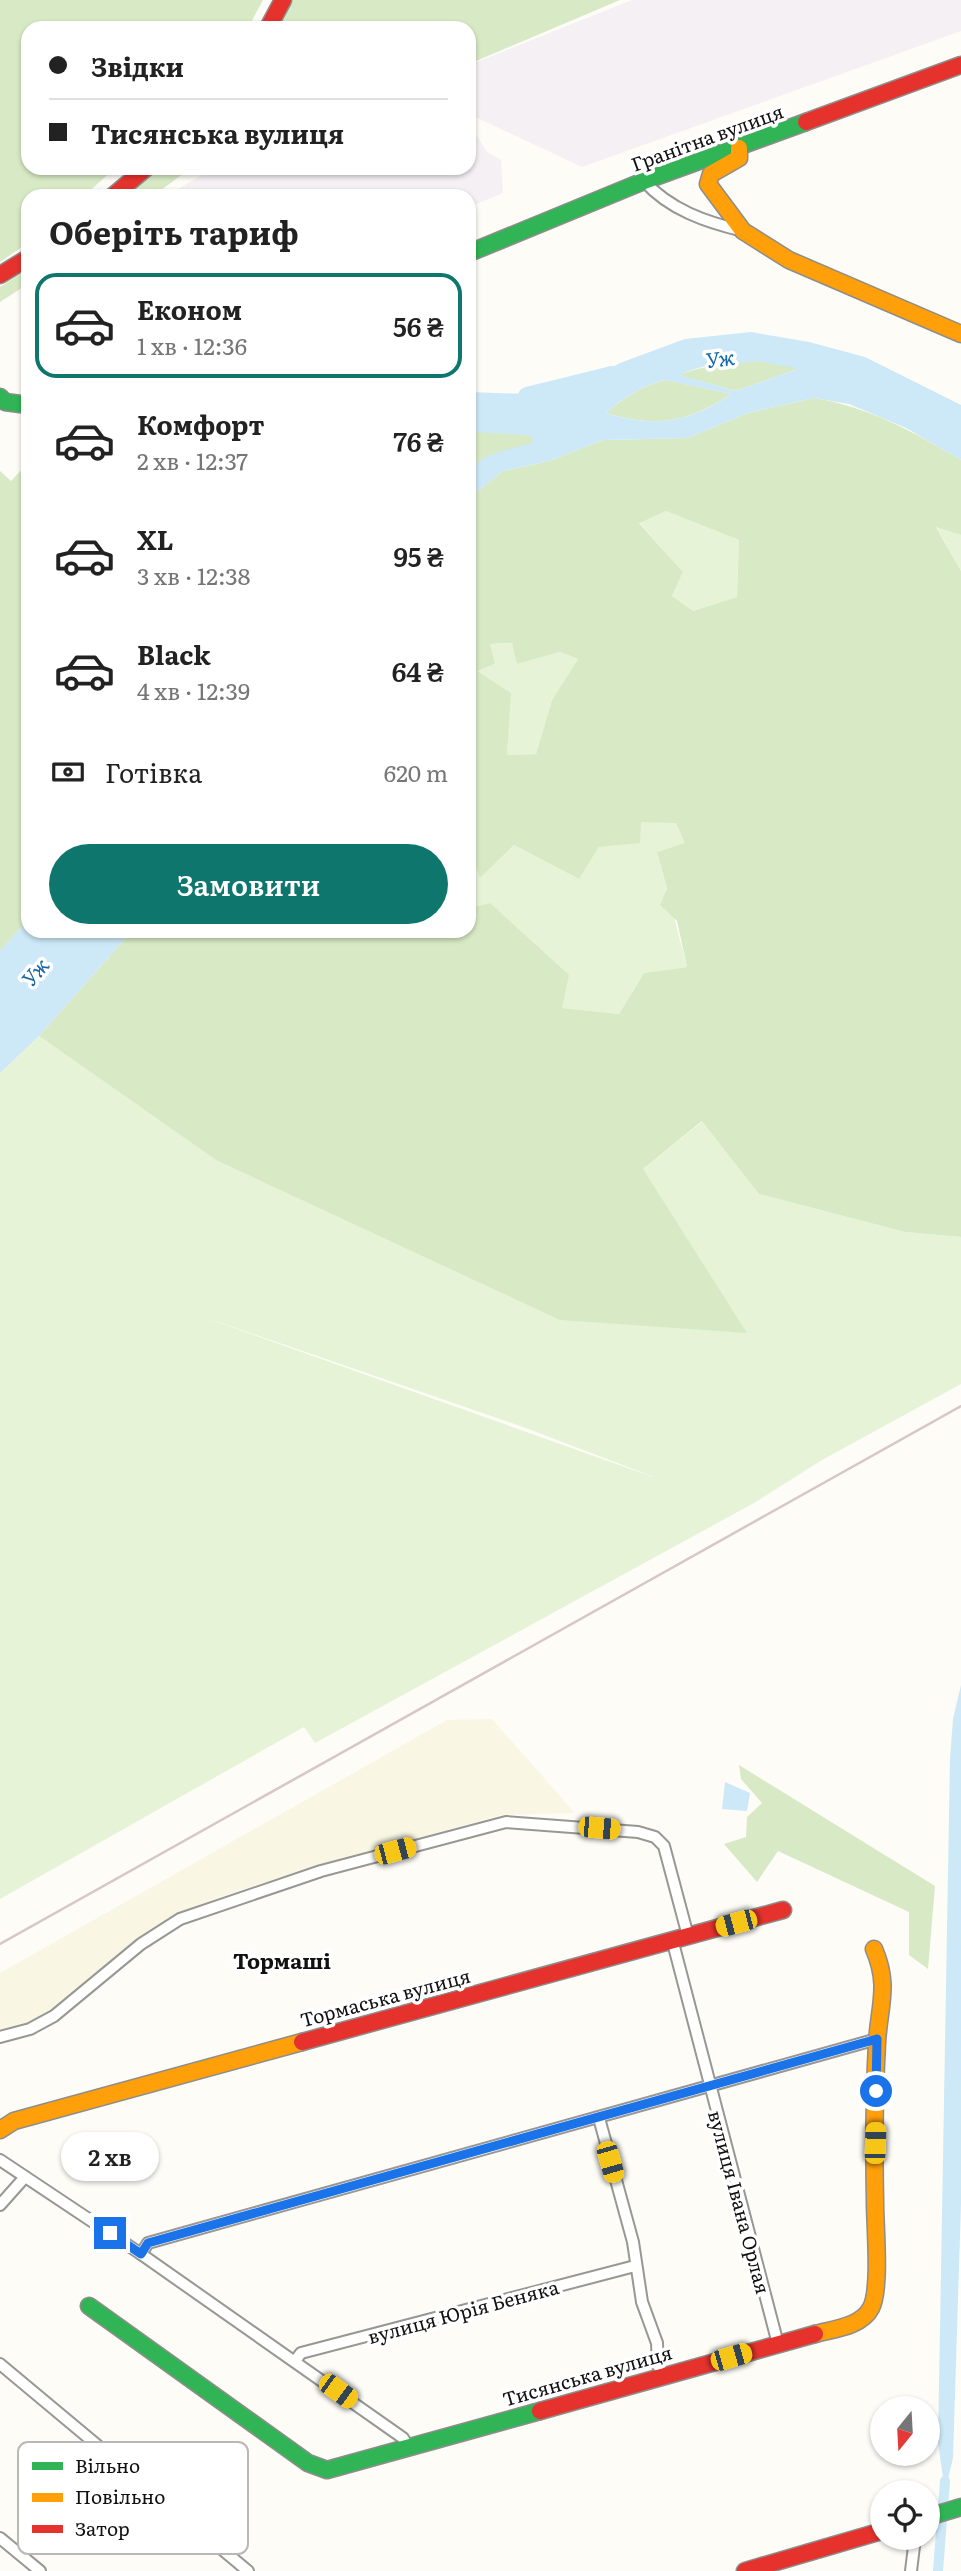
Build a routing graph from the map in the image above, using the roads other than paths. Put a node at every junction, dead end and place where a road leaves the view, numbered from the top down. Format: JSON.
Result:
{"nodes":[{"id":1,"x":283,"y":0,"type":"edge"},
{"id":2,"x":272,"y":21,"type":"edge"},
{"id":3,"x":961,"y":65,"type":"edge"},
{"id":4,"x":739,"y":148,"type":"junction"},
{"id":5,"x":138,"y":175,"type":"edge"},
{"id":6,"x":644,"y":181,"type":"junction"},
{"id":7,"x":121,"y":189,"type":"edge"},
{"id":8,"x":743,"y":231,"type":"junction"},
{"id":9,"x":476,"y":250,"type":"edge"},
{"id":10,"x":21,"y":262,"type":"edge"},
{"id":11,"x":0,"y":275,"type":"edge"},
{"id":12,"x":961,"y":334,"type":"edge"},
{"id":13,"x":0,"y":397,"type":"edge"},
{"id":14,"x":21,"y":404,"type":"edge"},
{"id":15,"x":783,"y":1910,"type":"dead end"},
{"id":16,"x":680,"y":1937,"type":"junction"},
{"id":17,"x":874,"y":1949,"type":"dead end"},
{"id":18,"x":0,"y":2037,"type":"edge"},
{"id":19,"x":877,"y":2039,"type":"junction"},
{"id":20,"x":710,"y":2087,"type":"junction"},
{"id":21,"x":599,"y":2118,"type":"junction"},
{"id":22,"x":0,"y":2130,"type":"edge"},
{"id":23,"x":0,"y":2160,"type":"edge"},
{"id":24,"x":25,"y":2177,"type":"junction"},
{"id":25,"x":0,"y":2205,"type":"edge"},
{"id":26,"x":141,"y":2254,"type":"junction"},
{"id":27,"x":635,"y":2266,"type":"junction"},
{"id":28,"x":89,"y":2306,"type":"dead end"},
{"id":29,"x":778,"y":2344,"type":"junction"},
{"id":30,"x":295,"y":2361,"type":"junction"},
{"id":31,"x":0,"y":2364,"type":"edge"},
{"id":32,"x":658,"y":2366,"type":"dead end"},
{"id":33,"x":93,"y":2442,"type":"edge"},
{"id":34,"x":409,"y":2448,"type":"junction"},
{"id":35,"x":959,"y":2508,"type":"edge"},
{"id":36,"x":940,"y":2514,"type":"edge"},
{"id":37,"x":870,"y":2534,"type":"edge"},
{"id":38,"x":0,"y":2538,"type":"edge"},
{"id":39,"x":914,"y":2550,"type":"edge"},
{"id":40,"x":18,"y":2553,"type":"edge"},
{"id":41,"x":19,"y":2554,"type":"edge"},
{"id":42,"x":228,"y":2554,"type":"edge"},
{"id":43,"x":40,"y":2571,"type":"edge"},
{"id":44,"x":248,"y":2571,"type":"edge"},
{"id":45,"x":745,"y":2571,"type":"edge"},
{"id":46,"x":911,"y":2571,"type":"edge"}],
"edges":[{"from":1,"to":2,"type":"main road"},
{"from":3,"to":4,"type":"main road","name":"Гранітна вулиця"},
{"from":4,"to":6,"type":"main road","name":"Гранітна вулиця"},
{"from":4,"to":8,"type":"main road"},
{"from":5,"to":7,"type":"main road"},
{"from":6,"to":8,"type":"street"},
{"from":6,"to":9,"type":"main road","name":"Гранітна вулиця"},
{"from":8,"to":12,"type":"main road"},
{"from":10,"to":11,"type":"main road"},
{"from":13,"to":14,"type":"main road"},
{"from":15,"to":16,"type":"main road","name":"Тормаська вулиця"},
{"from":16,"to":18,"type":"street","name":"вулиця Івана Орлая"},
{"from":16,"to":20,"type":"street","name":"вулиця Івана Орлая"},
{"from":16,"to":22,"type":"main road","name":"Тормаська вулиця"},
{"from":17,"to":19,"type":"main road","name":"Тисянська вулиця"},
{"from":19,"to":20,"type":"street"},
{"from":19,"to":29,"type":"main road","name":"Тисянська вулиця"},
{"from":20,"to":21,"type":"street"},
{"from":20,"to":29,"type":"street","name":"вулиця Івана Орлая"},
{"from":21,"to":26,"type":"street"},
{"from":21,"to":27,"type":"street"},
{"from":23,"to":24,"type":"street"},
{"from":24,"to":25,"type":"street"},
{"from":24,"to":26,"type":"street"},
{"from":26,"to":30,"type":"street"},
{"from":27,"to":30,"type":"street","name":"вулиця Юрія Беняка"},
{"from":27,"to":32,"type":"street"},
{"from":28,"to":34,"type":"main road","name":"Тисянська вулиця"},
{"from":29,"to":34,"type":"main road","name":"Тисянська вулиця"},
{"from":30,"to":34,"type":"street"},
{"from":31,"to":33,"type":"street"},
{"from":35,"to":36,"type":"main road"},
{"from":37,"to":45,"type":"main road"},
{"from":38,"to":40,"type":"street"},
{"from":39,"to":46,"type":"street"},
{"from":41,"to":43,"type":"street"},
{"from":42,"to":44,"type":"street"}]}
